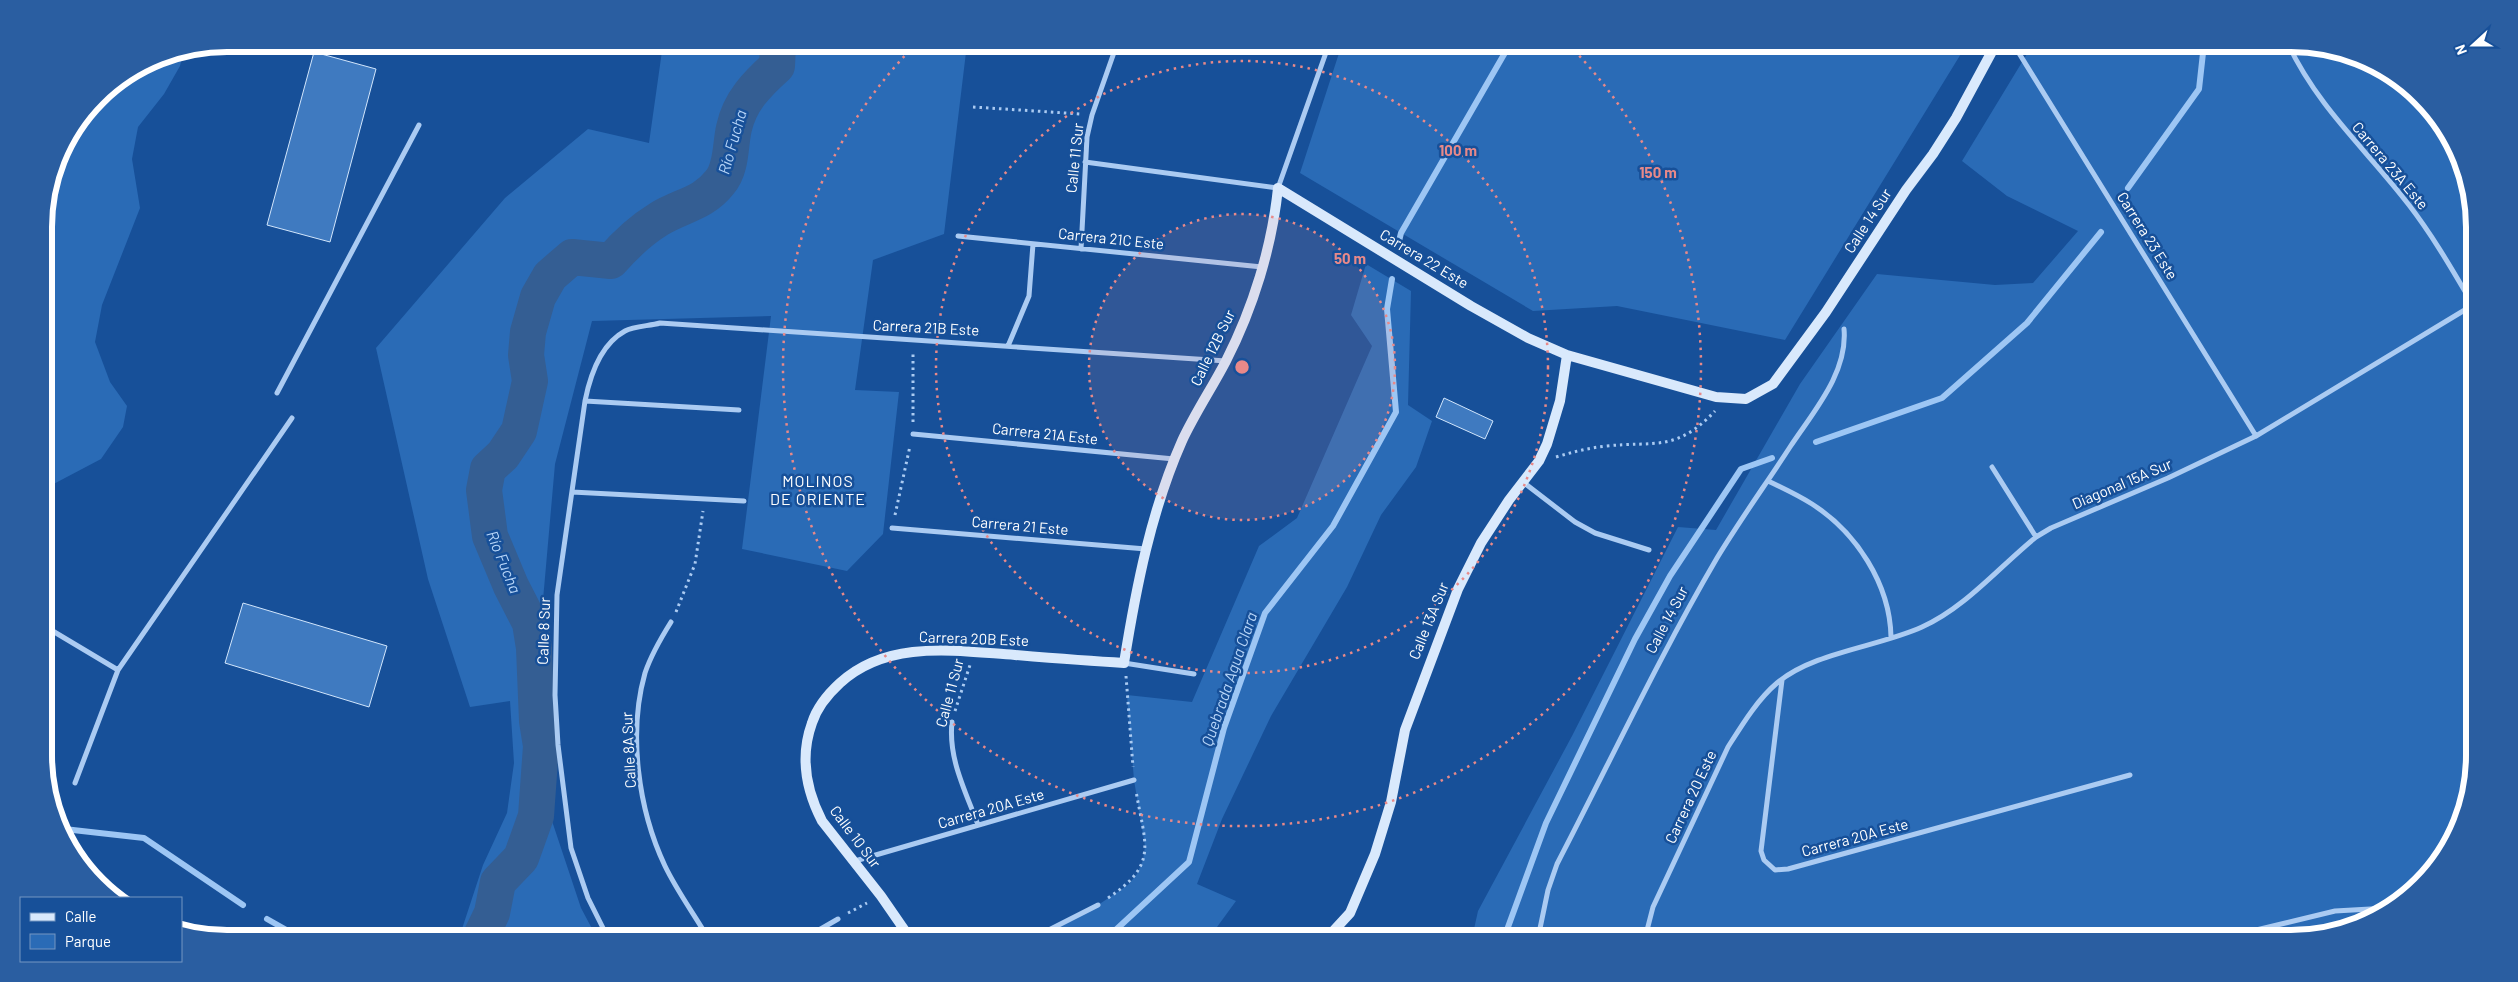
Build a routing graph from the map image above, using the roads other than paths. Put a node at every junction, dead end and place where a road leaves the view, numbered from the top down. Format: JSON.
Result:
{"nodes":[{"id":1,"x":1326,"y":52,"type":"edge"},
{"id":2,"x":1992,"y":52,"type":"edge"},
{"id":3,"x":2018,"y":52,"type":"edge"},
{"id":4,"x":2292,"y":52,"type":"edge"},
{"id":5,"x":1115,"y":53,"type":"edge"},
{"id":6,"x":419,"y":125,"type":"dead end"},
{"id":7,"x":1085,"y":162,"type":"junction"},
{"id":8,"x":1278,"y":188,"type":"junction"},
{"id":9,"x":958,"y":236,"type":"dead end"},
{"id":10,"x":1033,"y":244,"type":"junction"},
{"id":11,"x":1081,"y":249,"type":"junction"},
{"id":12,"x":1262,"y":267,"type":"junction"},
{"id":13,"x":2466,"y":294,"type":"edge"},
{"id":14,"x":2466,"y":309,"type":"edge"},
{"id":15,"x":1844,"y":329,"type":"dead end"},
{"id":16,"x":626,"y":330,"type":"joint"},
{"id":17,"x":1008,"y":346,"type":"junction"},
{"id":18,"x":1567,"y":355,"type":"junction"},
{"id":19,"x":1226,"y":361,"type":"junction"},
{"id":20,"x":277,"y":393,"type":"dead end"},
{"id":21,"x":1746,"y":399,"type":"joint"},
{"id":22,"x":585,"y":401,"type":"junction"},
{"id":23,"x":739,"y":410,"type":"dead end"},
{"id":24,"x":292,"y":418,"type":"dead end"},
{"id":25,"x":913,"y":434,"type":"dead end"},
{"id":26,"x":2256,"y":436,"type":"junction"},
{"id":27,"x":1175,"y":460,"type":"junction"},
{"id":28,"x":1992,"y":467,"type":"dead end"},
{"id":29,"x":1768,"y":481,"type":"junction"},
{"id":30,"x":1523,"y":482,"type":"junction"},
{"id":31,"x":572,"y":492,"type":"junction"},
{"id":32,"x":744,"y":501,"type":"dead end"},
{"id":33,"x":892,"y":528,"type":"dead end"},
{"id":34,"x":2036,"y":537,"type":"junction"},
{"id":35,"x":1146,"y":549,"type":"junction"},
{"id":36,"x":1649,"y":550,"type":"dead end"},
{"id":37,"x":671,"y":622,"type":"road end"},
{"id":38,"x":52,"y":631,"type":"edge"},
{"id":39,"x":1891,"y":638,"type":"junction"},
{"id":40,"x":1124,"y":663,"type":"junction"},
{"id":41,"x":118,"y":670,"type":"junction"},
{"id":42,"x":1194,"y":674,"type":"dead end"},
{"id":43,"x":1782,"y":680,"type":"junction"},
{"id":44,"x":833,"y":690,"type":"joint"},
{"id":45,"x":952,"y":722,"type":"road end"},
{"id":46,"x":2130,"y":775,"type":"dead end"},
{"id":47,"x":1134,"y":780,"type":"dead end"},
{"id":48,"x":75,"y":782,"type":"dead end"},
{"id":49,"x":978,"y":825,"type":"junction"},
{"id":50,"x":854,"y":862,"type":"junction"},
{"id":51,"x":1098,"y":905,"type":"road end"},
{"id":52,"x":2372,"y":909,"type":"edge"},
{"id":53,"x":838,"y":919,"type":"road end"},
{"id":54,"x":1335,"y":929,"type":"edge"},
{"id":55,"x":1540,"y":929,"type":"edge"},
{"id":56,"x":1647,"y":929,"type":"edge"},
{"id":57,"x":2261,"y":929,"type":"edge"},
{"id":58,"x":604,"y":930,"type":"edge"},
{"id":59,"x":703,"y":930,"type":"edge"},
{"id":60,"x":819,"y":930,"type":"edge"},
{"id":61,"x":904,"y":930,"type":"edge"},
{"id":62,"x":1050,"y":930,"type":"edge"}],
"edges":[{"from":1,"to":8,"type":"street","name":"Calle 12B Sur"},
{"from":2,"to":21,"type":"street","name":"Calle 14 Sur"},
{"from":3,"to":26,"type":"street","name":"Carrera 23 Este"},
{"from":4,"to":13,"type":"street","name":"Carrera 23A Este"},
{"from":5,"to":7,"type":"street","name":"Calle 11 Sur"},
{"from":6,"to":20,"type":"street"},
{"from":7,"to":8,"type":"street","name":"Carrera 22 Este"},
{"from":7,"to":11,"type":"street","name":"Calle 11 Sur"},
{"from":8,"to":12,"type":"street","name":"Calle 12B Sur"},
{"from":8,"to":18,"type":"street","name":"Carrera 22 Este"},
{"from":9,"to":10,"type":"street","name":"Carrera 21C Este"},
{"from":10,"to":11,"type":"street","name":"Carrera 21C Este"},
{"from":10,"to":17,"type":"street"},
{"from":11,"to":12,"type":"street","name":"Carrera 21C Este"},
{"from":12,"to":19,"type":"street","name":"Calle 12B Sur"},
{"from":14,"to":26,"type":"street","name":"Diagonal 15A Sur"},
{"from":15,"to":29,"type":"street","name":"Calle 14 Sur"},
{"from":16,"to":17,"type":"street","name":"Carrera 21B Este"},
{"from":16,"to":22,"type":"street","name":"Calle 8 Sur"},
{"from":17,"to":19,"type":"street","name":"Carrera 21B Este"},
{"from":18,"to":21,"type":"street","name":"Carrera 22 Este"},
{"from":18,"to":30,"type":"street","name":"Calle 13A Sur"},
{"from":19,"to":27,"type":"street","name":"Calle 12B Sur"},
{"from":22,"to":23,"type":"street"},
{"from":22,"to":31,"type":"street","name":"Calle 8 Sur"},
{"from":24,"to":41,"type":"street"},
{"from":25,"to":27,"type":"street","name":"Carrera 21A Este"},
{"from":26,"to":34,"type":"street","name":"Diagonal 15A Sur"},
{"from":27,"to":35,"type":"street","name":"Calle 12B Sur"},
{"from":28,"to":34,"type":"street"},
{"from":29,"to":39,"type":"street"},
{"from":29,"to":55,"type":"street","name":"Calle 14 Sur"},
{"from":30,"to":36,"type":"street"},
{"from":30,"to":54,"type":"street","name":"Calle 13A Sur"},
{"from":31,"to":32,"type":"street"},
{"from":31,"to":58,"type":"street","name":"Calle 8 Sur"},
{"from":33,"to":35,"type":"street","name":"Carrera 21 Este"},
{"from":34,"to":39,"type":"street","name":"Diagonal 15A Sur"},
{"from":35,"to":40,"type":"street","name":"Calle 12B Sur"},
{"from":37,"to":59,"type":"street","name":"Calle 8A Sur"},
{"from":38,"to":41,"type":"street"},
{"from":39,"to":43,"type":"street","name":"Diagonal 15A Sur"},
{"from":40,"to":42,"type":"street"},
{"from":40,"to":44,"type":"street","name":"Carrera 20B Este"},
{"from":41,"to":48,"type":"street"},
{"from":43,"to":46,"type":"street","name":"Carrera 20A Este"},
{"from":43,"to":56,"type":"street","name":"Carrera 20 Este"},
{"from":44,"to":50,"type":"street","name":"Calle 10 Sur"},
{"from":45,"to":49,"type":"street","name":"Calle 11 Sur"},
{"from":47,"to":49,"type":"street","name":"Carrera 20A Este"},
{"from":49,"to":50,"type":"street","name":"Carrera 20A Este"},
{"from":50,"to":61,"type":"street","name":"Calle 10 Sur"},
{"from":51,"to":62,"type":"street"},
{"from":52,"to":57,"type":"street"},
{"from":53,"to":60,"type":"street"}]}
